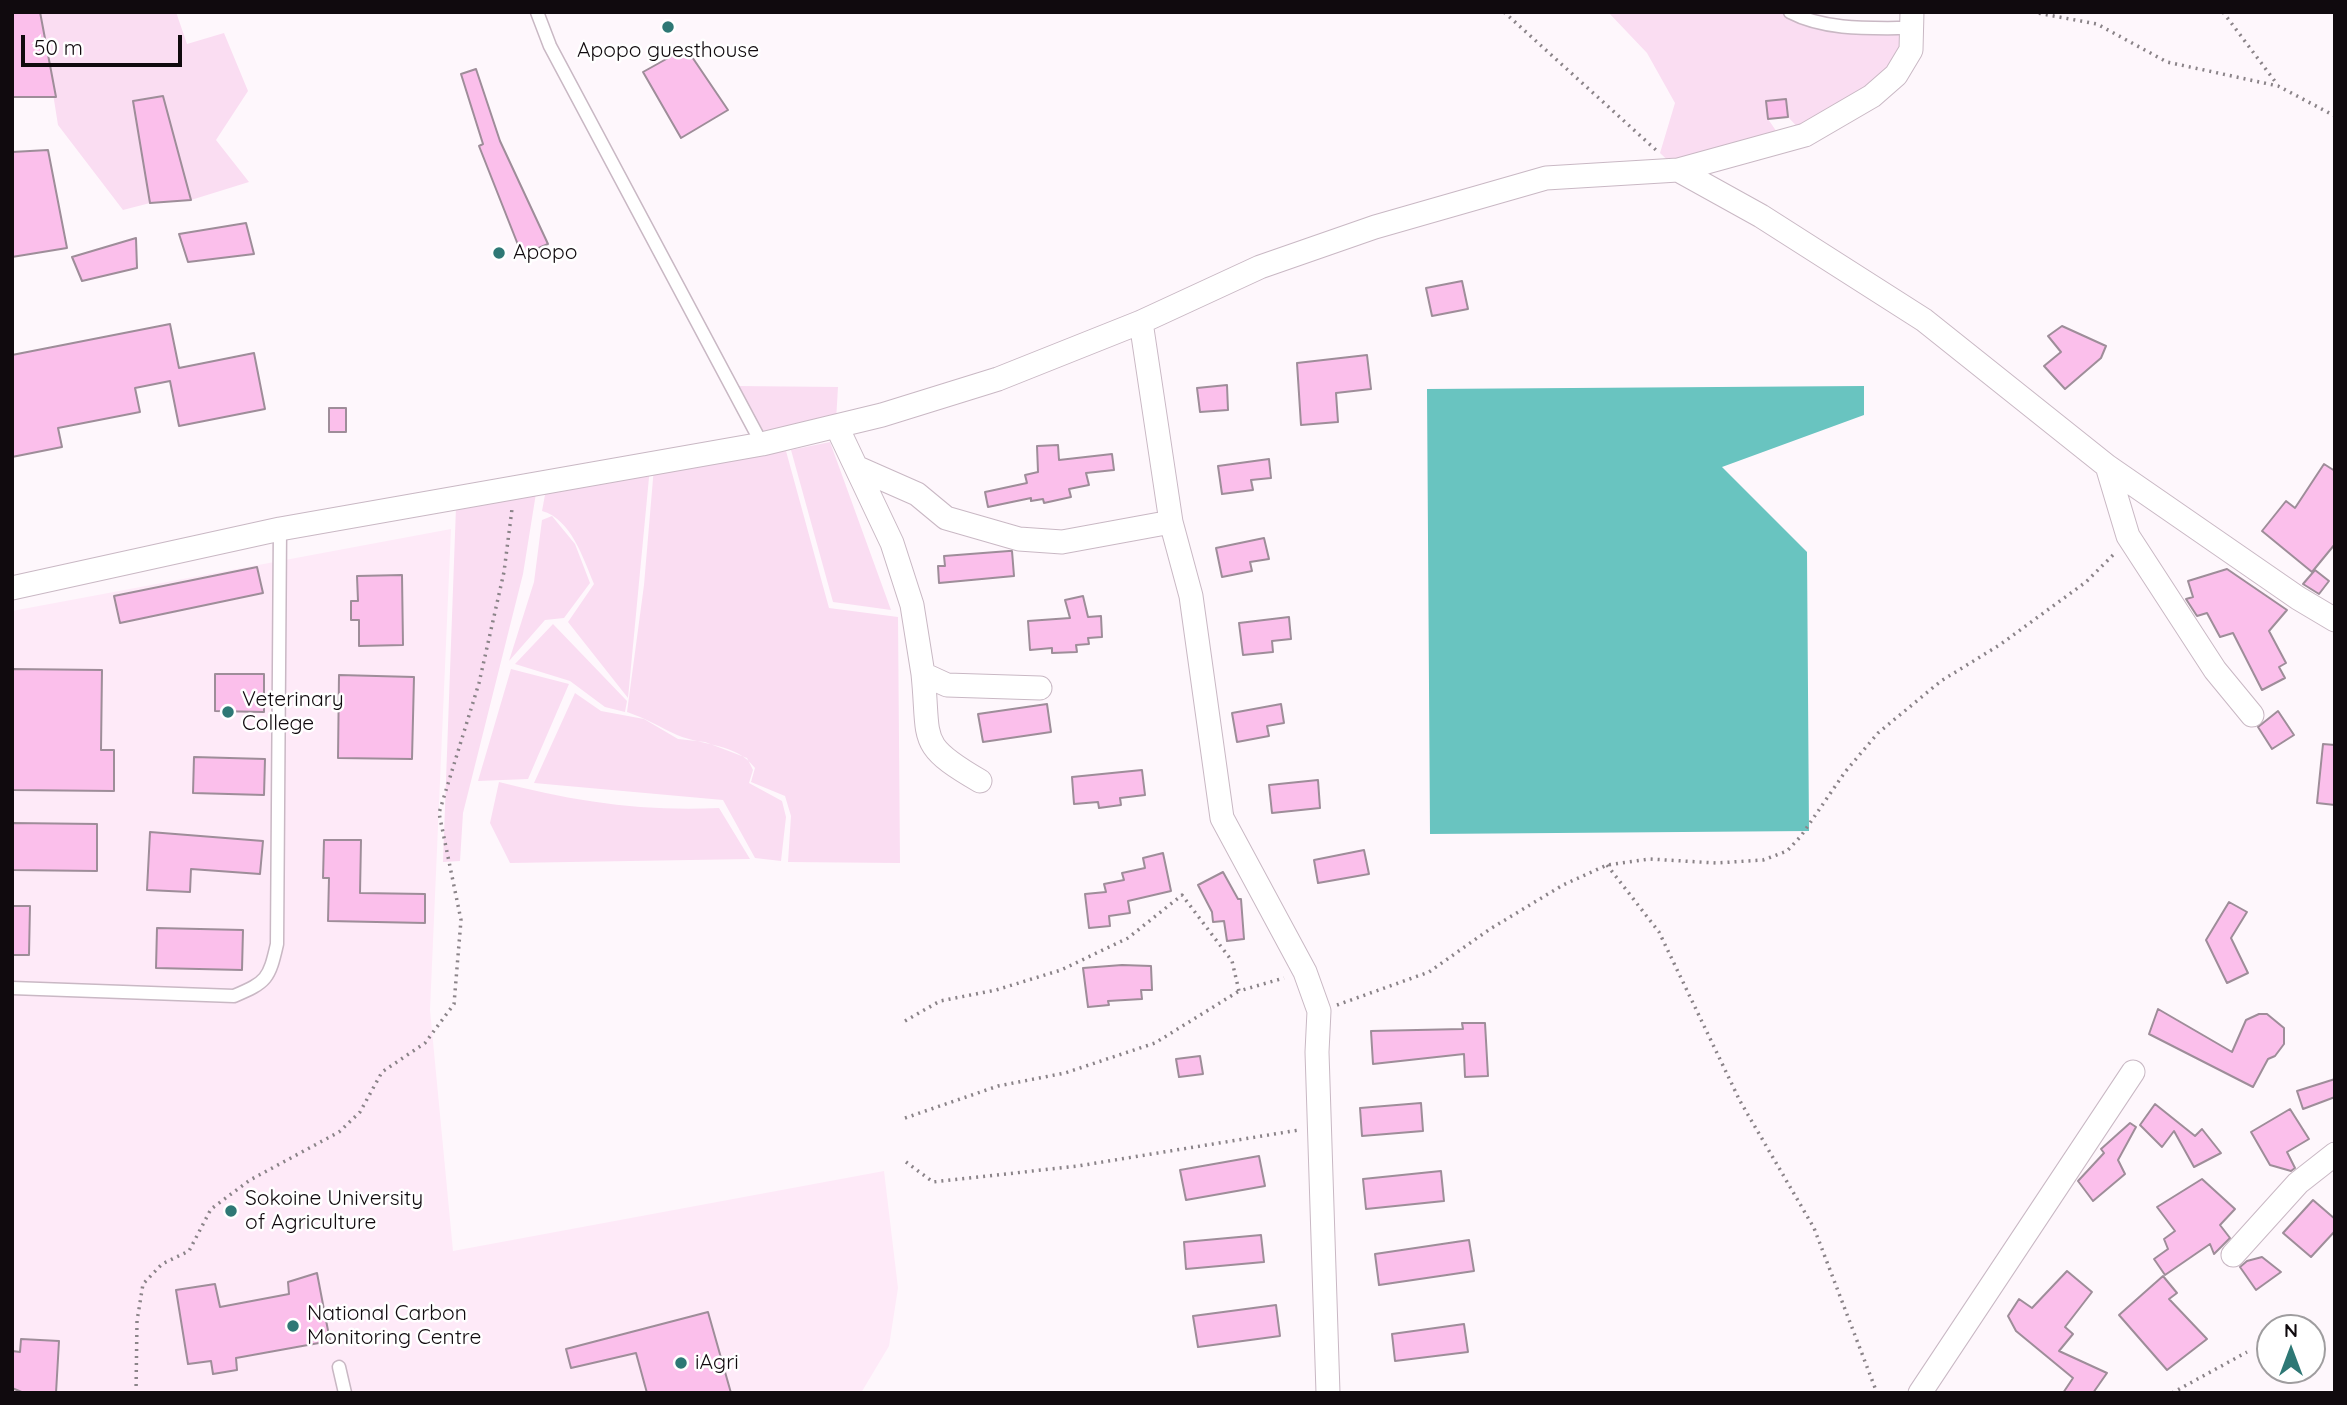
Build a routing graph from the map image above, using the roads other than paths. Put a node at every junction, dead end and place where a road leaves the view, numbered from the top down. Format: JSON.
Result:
{"nodes":[{"id":1,"x":537,"y":12,"type":"edge"},
{"id":2,"x":1790,"y":12,"type":"edge"},
{"id":3,"x":1912,"y":20,"type":"edge"},
{"id":4,"x":1678,"y":170,"type":"junction"},
{"id":5,"x":1140,"y":323,"type":"junction"},
{"id":6,"x":837,"y":427,"type":"junction"},
{"id":7,"x":762,"y":444,"type":"junction"},
{"id":8,"x":2107,"y":466,"type":"junction"},
{"id":9,"x":858,"y":468,"type":"junction"},
{"id":10,"x":1171,"y":522,"type":"junction"},
{"id":11,"x":280,"y":529,"type":"junction"},
{"id":12,"x":12,"y":588,"type":"edge"},
{"id":13,"x":2335,"y":620,"type":"edge"},
{"id":14,"x":923,"y":674,"type":"junction"},
{"id":15,"x":1040,"y":688,"type":"dead end"},
{"id":16,"x":2252,"y":715,"type":"dead end"},
{"id":17,"x":980,"y":781,"type":"dead end"},
{"id":18,"x":12,"y":988,"type":"edge"},
{"id":19,"x":2133,"y":1072,"type":"dead end"},
{"id":20,"x":2335,"y":1153,"type":"edge"},
{"id":21,"x":2232,"y":1255,"type":"dead end"},
{"id":22,"x":339,"y":1367,"type":"dead end"},
{"id":23,"x":345,"y":1393,"type":"edge"},
{"id":24,"x":1328,"y":1393,"type":"edge"},
{"id":25,"x":1920,"y":1393,"type":"edge"}],
"edges":[{"from":1,"to":7,"type":"lane"},
{"from":2,"to":3,"type":"lane"},
{"from":3,"to":4,"type":"street"},
{"from":4,"to":5,"type":"street"},
{"from":4,"to":8,"type":"street"},
{"from":5,"to":6,"type":"street"},
{"from":5,"to":10,"type":"street"},
{"from":6,"to":7,"type":"street"},
{"from":6,"to":9,"type":"street"},
{"from":7,"to":11,"type":"street"},
{"from":8,"to":13,"type":"street"},
{"from":8,"to":16,"type":"street"},
{"from":9,"to":10,"type":"street"},
{"from":9,"to":14,"type":"street"},
{"from":10,"to":24,"type":"street"},
{"from":11,"to":12,"type":"street"},
{"from":11,"to":18,"type":"lane"},
{"from":14,"to":15,"type":"street"},
{"from":14,"to":17,"type":"street"},
{"from":19,"to":25,"type":"street"},
{"from":20,"to":21,"type":"street"},
{"from":22,"to":23,"type":"lane"}]}
